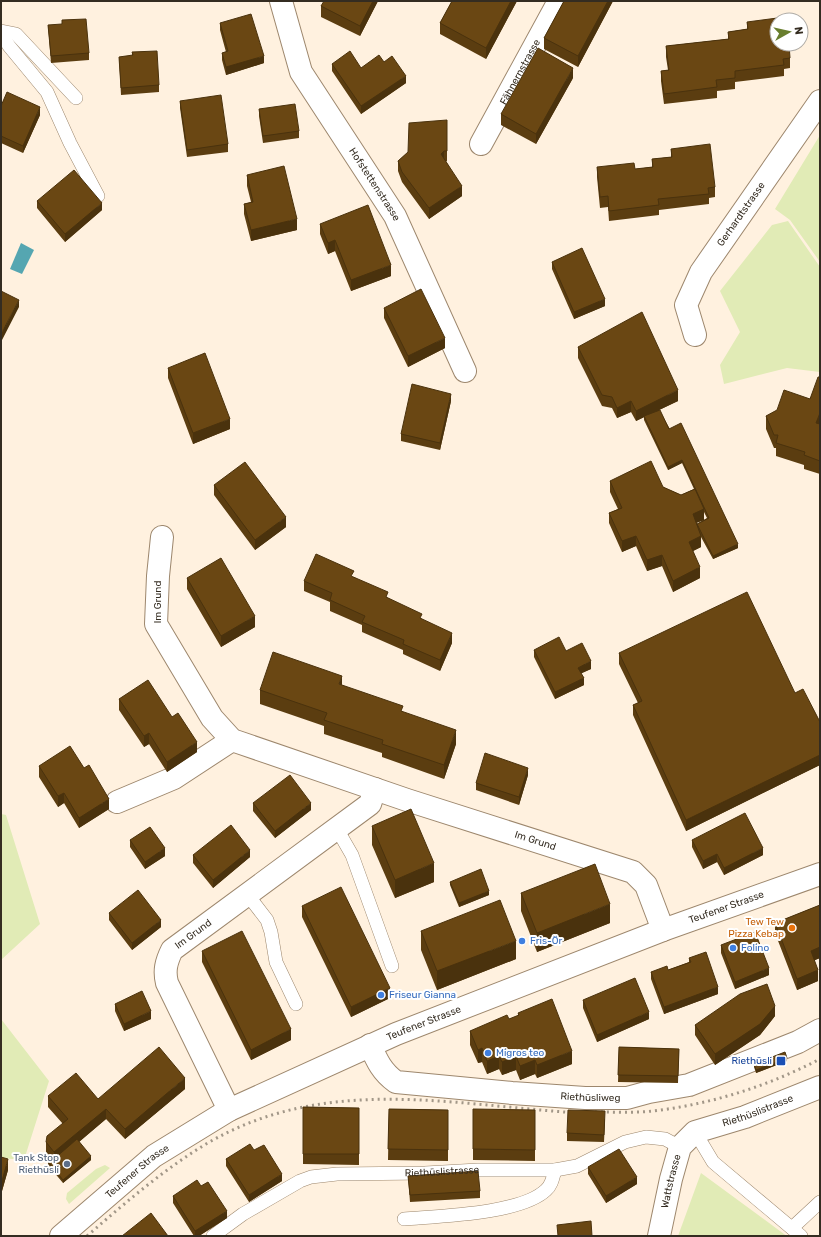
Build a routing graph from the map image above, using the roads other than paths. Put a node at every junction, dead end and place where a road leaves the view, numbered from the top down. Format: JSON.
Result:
{"nodes":[{"id":1,"x":281,"y":1,"type":"edge"},
{"id":2,"x":559,"y":1,"type":"edge"},
{"id":3,"x":1,"y":32,"type":"edge"},
{"id":4,"x":76,"y":98,"type":"dead end"},
{"id":5,"x":820,"y":102,"type":"edge"},
{"id":6,"x":482,"y":144,"type":"dead end"},
{"id":7,"x":98,"y":196,"type":"edge"},
{"id":8,"x":695,"y":335,"type":"dead end"},
{"id":9,"x":465,"y":371,"type":"dead end"},
{"id":10,"x":162,"y":537,"type":"dead end"},
{"id":11,"x":232,"y":740,"type":"junction"},
{"id":12,"x":375,"y":789,"type":"junction"},
{"id":13,"x":117,"y":802,"type":"dead end"},
{"id":14,"x":337,"y":829,"type":"junction"},
{"id":15,"x":820,"y":874,"type":"edge"},
{"id":16,"x":247,"y":894,"type":"junction"},
{"id":17,"x":663,"y":930,"type":"junction"},
{"id":18,"x":392,"y":966,"type":"dead end"},
{"id":19,"x":296,"y":1004,"type":"dead end"},
{"id":20,"x":820,"y":1030,"type":"edge"},
{"id":21,"x":370,"y":1045,"type":"junction"},
{"id":22,"x":820,"y":1087,"type":"edge"},
{"id":23,"x":229,"y":1110,"type":"junction"},
{"id":24,"x":688,"y":1139,"type":"junction"},
{"id":25,"x":555,"y":1170,"type":"junction"},
{"id":26,"x":820,"y":1202,"type":"edge"},
{"id":27,"x":404,"y":1219,"type":"dead end"},
{"id":28,"x":796,"y":1232,"type":"edge"},
{"id":29,"x":61,"y":1236,"type":"edge"},
{"id":30,"x":213,"y":1236,"type":"edge"},
{"id":31,"x":659,"y":1236,"type":"edge"}],
"edges":[{"from":1,"to":9,"type":"street","name":"Hofstettenstrasse"},
{"from":2,"to":6,"type":"street","name":"Fähnernstrasse"},
{"from":3,"to":4,"type":"lane"},
{"from":3,"to":7,"type":"lane"},
{"from":5,"to":8,"type":"street","name":"Gerhardtstrasse"},
{"from":10,"to":11,"type":"street","name":"Im Grund"},
{"from":11,"to":12,"type":"street","name":"Im Grund"},
{"from":11,"to":13,"type":"street"},
{"from":12,"to":14,"type":"street","name":"Im Grund"},
{"from":12,"to":17,"type":"street","name":"Im Grund"},
{"from":14,"to":16,"type":"street","name":"Im Grund"},
{"from":14,"to":18,"type":"lane"},
{"from":15,"to":17,"type":"street","name":"Teufener Strasse"},
{"from":16,"to":19,"type":"lane"},
{"from":16,"to":23,"type":"street","name":"Im Grund"},
{"from":17,"to":21,"type":"street","name":"Teufener Strasse"},
{"from":20,"to":21,"type":"street","name":"Riethüsliweg"},
{"from":21,"to":23,"type":"street","name":"Teufener Strasse"},
{"from":22,"to":24,"type":"street","name":"Riethüslistrasse"},
{"from":23,"to":29,"type":"street","name":"Teufener Strasse"},
{"from":24,"to":25,"type":"lane","name":"Riethüslistrasse"},
{"from":24,"to":28,"type":"lane"},
{"from":24,"to":31,"type":"street","name":"Wattstrasse"},
{"from":25,"to":27,"type":"lane"},
{"from":25,"to":30,"type":"lane","name":"Riethüslistrasse"},
{"from":26,"to":28,"type":"lane"}]}
